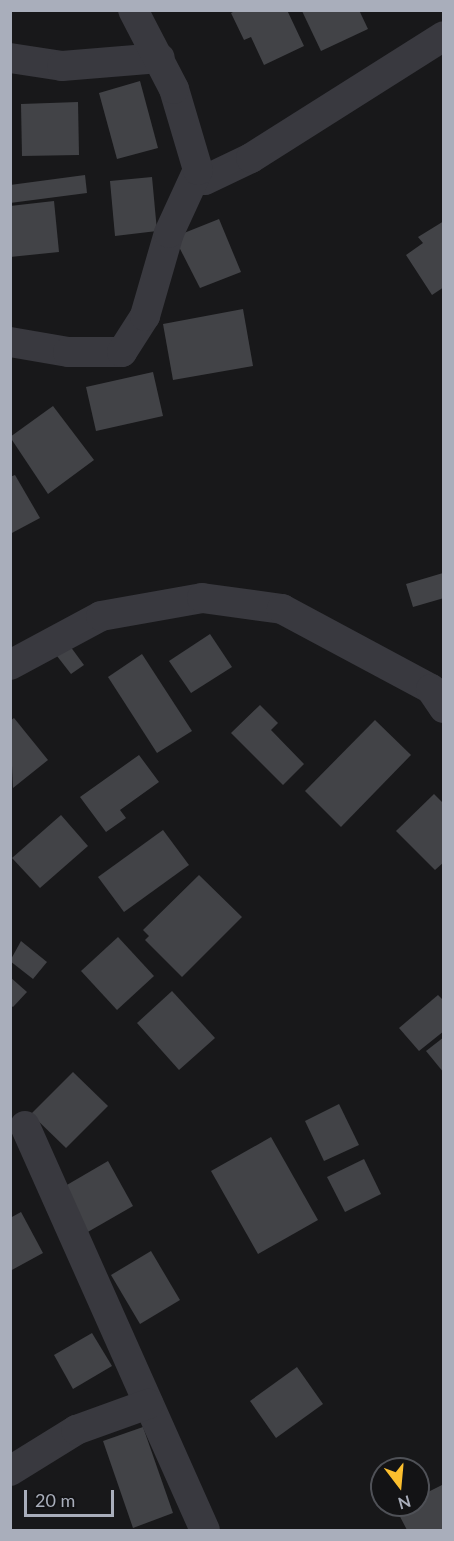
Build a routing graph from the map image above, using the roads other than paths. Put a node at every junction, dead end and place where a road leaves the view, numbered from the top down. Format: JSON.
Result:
{"nodes":[{"id":1,"x":133,"y":10,"type":"edge"},
{"id":2,"x":444,"y":36,"type":"edge"},
{"id":3,"x":10,"y":58,"type":"edge"},
{"id":4,"x":160,"y":58,"type":"junction"},
{"id":5,"x":198,"y":170,"type":"junction"},
{"id":6,"x":10,"y":342,"type":"edge"},
{"id":7,"x":10,"y":665,"type":"edge"},
{"id":8,"x":439,"y":695,"type":"edge"},
{"id":9,"x":25,"y":1126,"type":"dead end"},
{"id":10,"x":148,"y":1404,"type":"junction"},
{"id":11,"x":10,"y":1471,"type":"edge"},
{"id":12,"x":205,"y":1530,"type":"edge"}],
"edges":[{"from":1,"to":4,"type":"street"},
{"from":2,"to":5,"type":"street"},
{"from":3,"to":4,"type":"street"},
{"from":4,"to":5,"type":"street"},
{"from":5,"to":6,"type":"street"},
{"from":7,"to":8,"type":"street"},
{"from":9,"to":10,"type":"street"},
{"from":10,"to":11,"type":"street"},
{"from":10,"to":12,"type":"street"}]}
